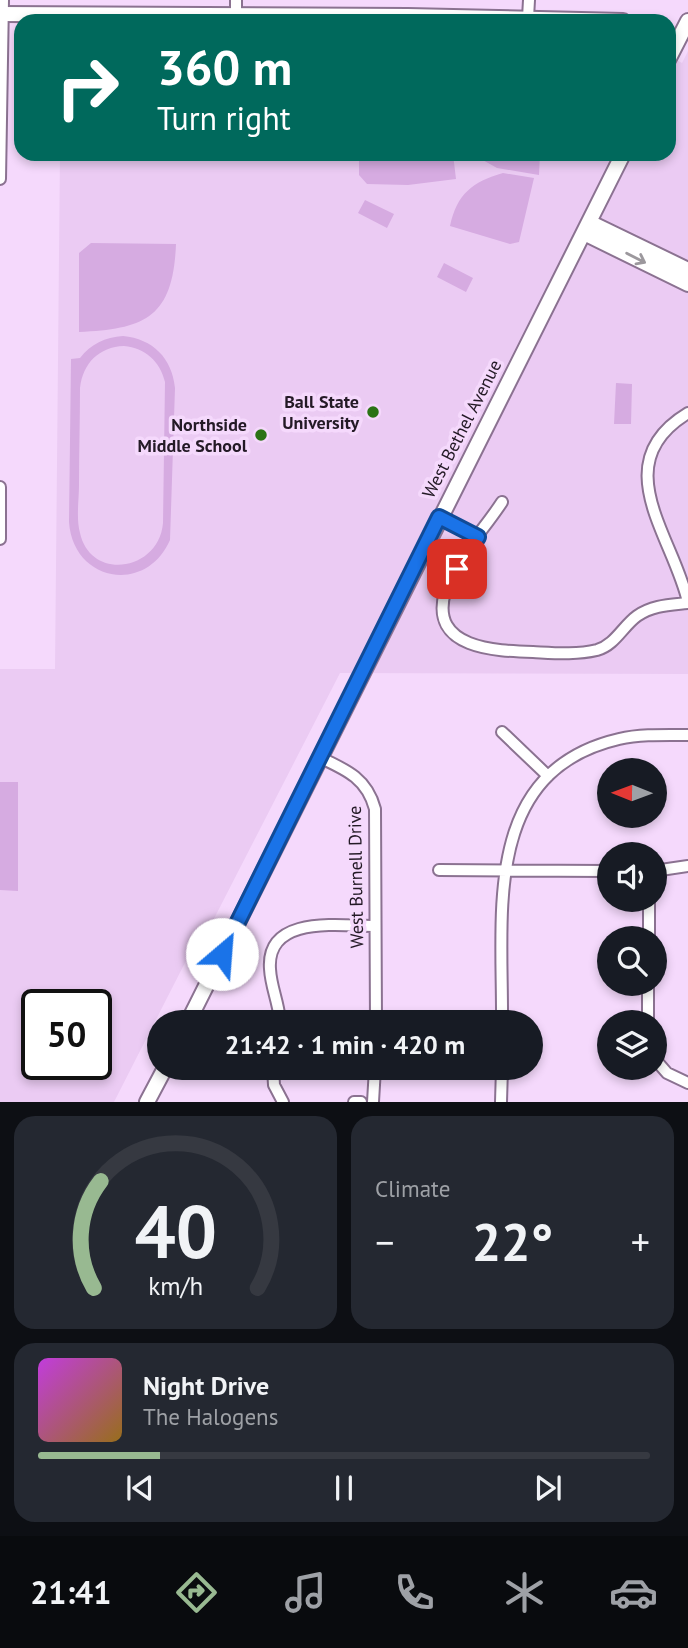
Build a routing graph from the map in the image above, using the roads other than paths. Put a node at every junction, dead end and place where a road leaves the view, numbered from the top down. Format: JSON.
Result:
{"nodes":[{"id":1,"x":236,"y":8,"type":"edge"},
{"id":2,"x":2,"y":9,"type":"edge"},
{"id":3,"x":411,"y":14,"type":"edge"},
{"id":4,"x":688,"y":21,"type":"edge"},
{"id":5,"x":676,"y":37,"type":"edge"},
{"id":6,"x":0,"y":138,"type":"edge"},
{"id":7,"x":620,"y":161,"type":"edge"},
{"id":8,"x":0,"y":179,"type":"edge"},
{"id":9,"x":587,"y":227,"type":"junction"},
{"id":10,"x":688,"y":270,"type":"edge"},
{"id":11,"x":688,"y":284,"type":"edge"},
{"id":12,"x":688,"y":413,"type":"edge"},
{"id":13,"x":0,"y":487,"type":"edge"},
{"id":14,"x":502,"y":502,"type":"dead end"},
{"id":15,"x":439,"y":517,"type":"junction"},
{"id":16,"x":478,"y":537,"type":"junction"},
{"id":17,"x":0,"y":539,"type":"edge"},
{"id":18,"x":688,"y":602,"type":"edge"},
{"id":19,"x":502,"y":732,"type":"dead end"},
{"id":20,"x":688,"y":735,"type":"edge"},
{"id":21,"x":321,"y":758,"type":"junction"},
{"id":22,"x":548,"y":776,"type":"junction"},
{"id":23,"x":688,"y":866,"type":"edge"},
{"id":24,"x":667,"y":869,"type":"edge"},
{"id":25,"x":439,"y":870,"type":"dead end"},
{"id":26,"x":504,"y":870,"type":"junction"},
{"id":27,"x":597,"y":871,"type":"edge"},
{"id":28,"x":375,"y":926,"type":"junction"},
{"id":29,"x":194,"y":1010,"type":"edge"},
{"id":30,"x":278,"y":1010,"type":"edge"},
{"id":31,"x":376,"y":1010,"type":"edge"},
{"id":32,"x":502,"y":1010,"type":"edge"},
{"id":33,"x":667,"y":1073,"type":"edge"},
{"id":34,"x":158,"y":1080,"type":"edge"},
{"id":35,"x":274,"y":1080,"type":"edge"},
{"id":36,"x":374,"y":1080,"type":"edge"},
{"id":37,"x":502,"y":1080,"type":"edge"},
{"id":38,"x":688,"y":1083,"type":"edge"},
{"id":39,"x":147,"y":1102,"type":"edge"},
{"id":40,"x":284,"y":1102,"type":"edge"},
{"id":41,"x":354,"y":1102,"type":"edge"},
{"id":42,"x":361,"y":1102,"type":"edge"},
{"id":43,"x":373,"y":1102,"type":"edge"},
{"id":44,"x":501,"y":1102,"type":"edge"}],
"edges":[{"from":1,"to":2,"type":"main road"},
{"from":1,"to":3,"type":"main road"},
{"from":2,"to":6,"type":"street"},
{"from":4,"to":5,"type":"main road"},
{"from":6,"to":8,"type":"street"},
{"from":7,"to":9,"type":"main road","name":"West Bethel Avenue"},
{"from":9,"to":10,"type":"main road"},
{"from":9,"to":11,"type":"main road","one_way":true},
{"from":9,"to":15,"type":"main road","name":"West Bethel Avenue"},
{"from":12,"to":18,"type":"street"},
{"from":13,"to":17,"type":"street"},
{"from":14,"to":16,"type":"street"},
{"from":15,"to":16,"type":"street"},
{"from":15,"to":21,"type":"main road","name":"West Bethel Avenue"},
{"from":16,"to":18,"type":"street"},
{"from":19,"to":22,"type":"street"},
{"from":20,"to":22,"type":"street"},
{"from":21,"to":28,"type":"street","name":"West Burnell Drive"},
{"from":21,"to":29,"type":"main road","name":"West Bethel Avenue"},
{"from":22,"to":26,"type":"street"},
{"from":23,"to":24,"type":"street"},
{"from":25,"to":26,"type":"street"},
{"from":26,"to":27,"type":"street"},
{"from":26,"to":32,"type":"street"},
{"from":28,"to":30,"type":"street"},
{"from":28,"to":31,"type":"street","name":"West Burnell Drive"},
{"from":33,"to":38,"type":"street"},
{"from":34,"to":39,"type":"main road"},
{"from":35,"to":40,"type":"street"},
{"from":36,"to":43,"type":"street"},
{"from":37,"to":44,"type":"street"},
{"from":41,"to":42,"type":"street"}]}
